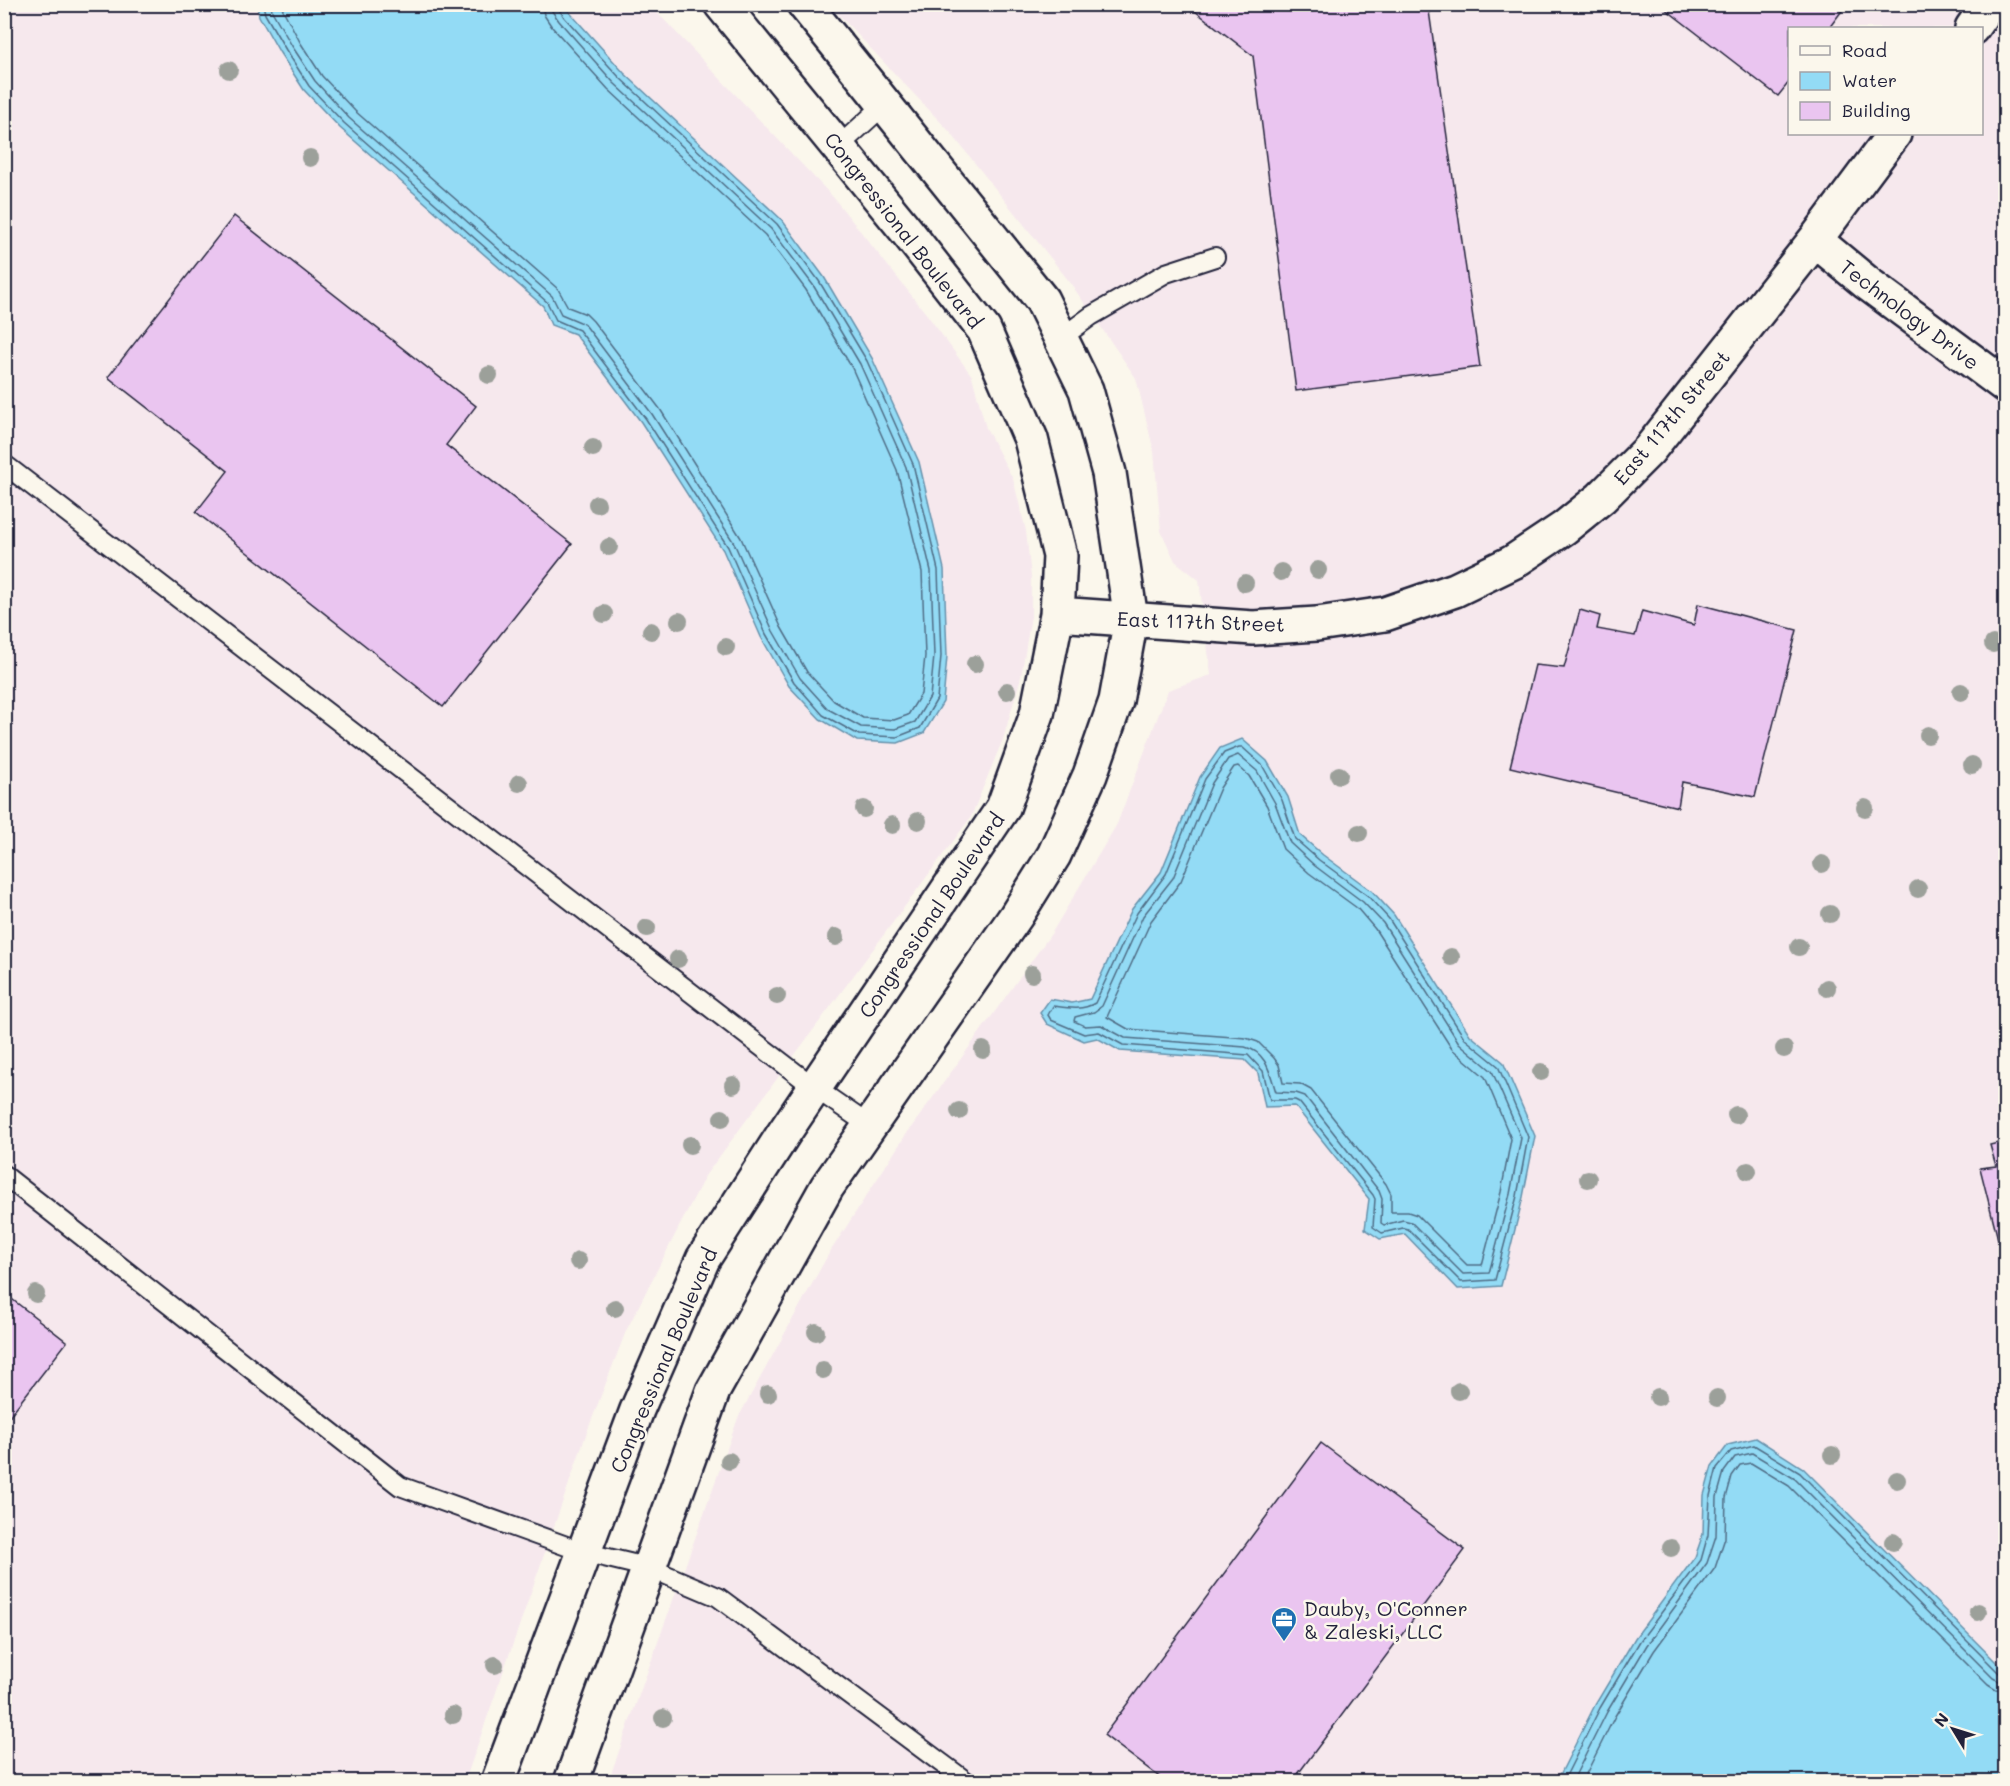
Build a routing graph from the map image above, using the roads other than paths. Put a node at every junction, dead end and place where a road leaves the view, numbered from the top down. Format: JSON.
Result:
{"nodes":[{"id":1,"x":721,"y":4,"type":"edge"},
{"id":2,"x":804,"y":4,"type":"edge"},
{"id":3,"x":1989,"y":4,"type":"edge"},
{"id":4,"x":1973,"y":27,"type":"edge"},
{"id":5,"x":884,"y":105,"type":"junction"},
{"id":6,"x":1893,"y":135,"type":"edge"},
{"id":7,"x":838,"y":147,"type":"junction"},
{"id":8,"x":1815,"y":240,"type":"junction"},
{"id":9,"x":1215,"y":257,"type":"dead end"},
{"id":10,"x":1061,"y":338,"type":"junction"},
{"id":11,"x":2006,"y":386,"type":"edge"},
{"id":12,"x":4,"y":464,"type":"edge"},
{"id":13,"x":1057,"y":614,"type":"junction"},
{"id":14,"x":1131,"y":619,"type":"junction"},
{"id":15,"x":815,"y":1088,"type":"junction"},
{"id":16,"x":870,"y":1126,"type":"junction"},
{"id":17,"x":4,"y":1175,"type":"edge"},
{"id":18,"x":584,"y":1552,"type":"junction"},
{"id":19,"x":650,"y":1568,"type":"junction"},
{"id":20,"x":498,"y":1782,"type":"edge"},
{"id":21,"x":571,"y":1782,"type":"edge"},
{"id":22,"x":967,"y":1782,"type":"edge"}],
"edges":[{"from":1,"to":7,"type":"street","name":"Congressional Boulevard"},
{"from":2,"to":5,"type":"street"},
{"from":3,"to":4,"type":"street"},
{"from":5,"to":7,"type":"lane"},
{"from":5,"to":10,"type":"street"},
{"from":6,"to":8,"type":"street","name":"East 117th Street"},
{"from":7,"to":13,"type":"street","name":"Congressional Boulevard"},
{"from":8,"to":11,"type":"street","name":"Technology Drive"},
{"from":8,"to":14,"type":"street","name":"East 117th Street"},
{"from":9,"to":10,"type":"lane"},
{"from":10,"to":14,"type":"street"},
{"from":12,"to":15,"type":"lane"},
{"from":13,"to":14,"type":"street","name":"East 117th Street"},
{"from":13,"to":15,"type":"street","name":"Congressional Boulevard"},
{"from":14,"to":16,"type":"street"},
{"from":15,"to":16,"type":"lane"},
{"from":15,"to":18,"type":"street","name":"Congressional Boulevard"},
{"from":16,"to":19,"type":"street"},
{"from":17,"to":18,"type":"lane"},
{"from":18,"to":19,"type":"lane"},
{"from":18,"to":20,"type":"street","name":"Congressional Boulevard"},
{"from":19,"to":21,"type":"street"},
{"from":19,"to":22,"type":"lane"}]}
